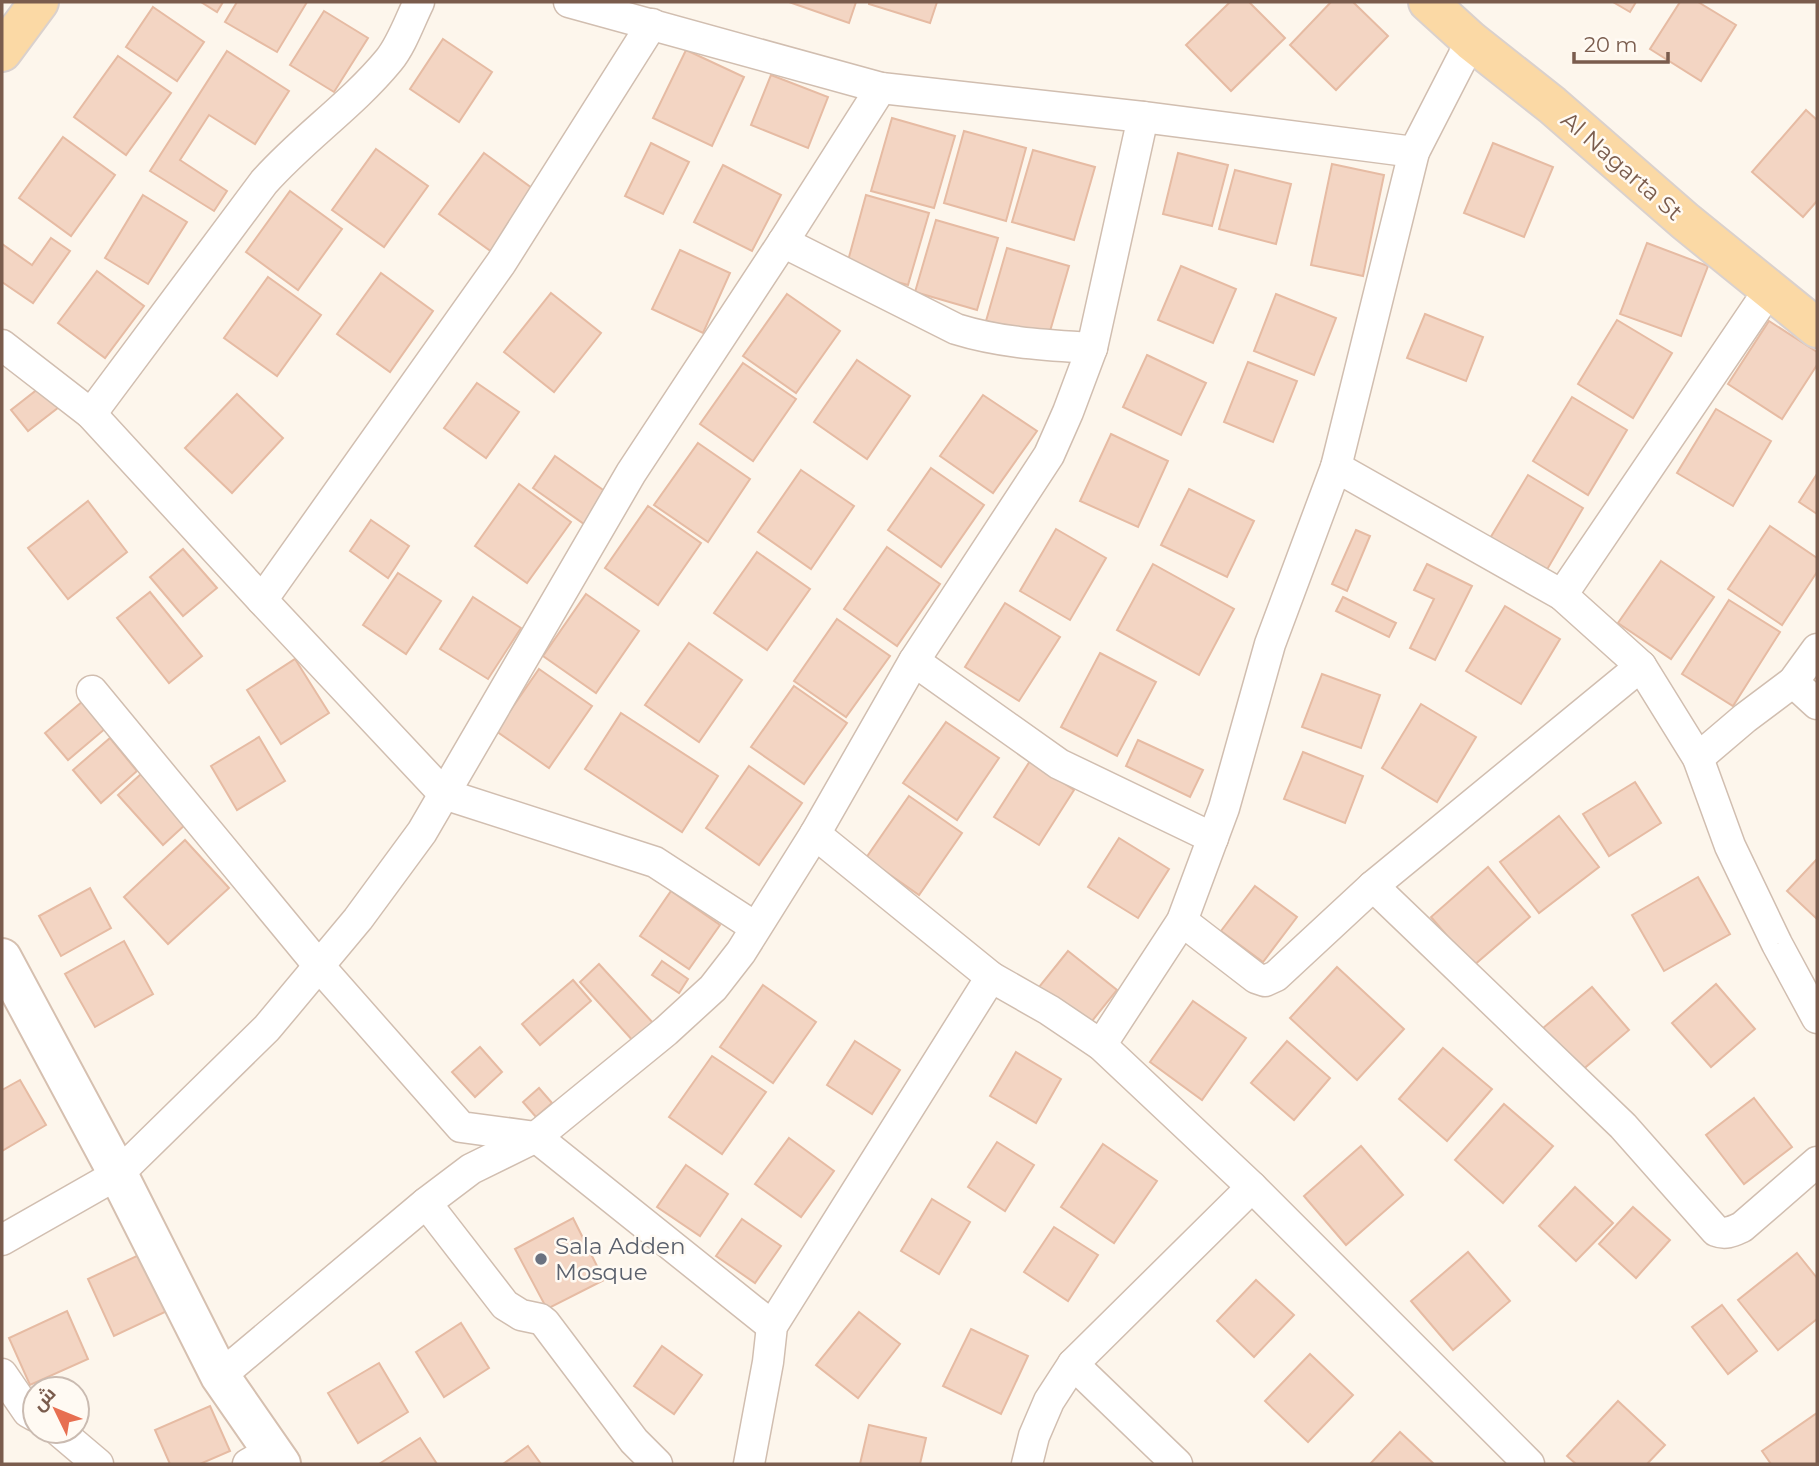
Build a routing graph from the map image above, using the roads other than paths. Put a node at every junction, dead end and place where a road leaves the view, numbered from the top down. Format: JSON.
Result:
{"nodes":[{"id":1,"x":39,"y":2,"type":"edge"},
{"id":2,"x":419,"y":2,"type":"edge"},
{"id":3,"x":569,"y":2,"type":"edge"},
{"id":4,"x":1428,"y":2,"type":"edge"},
{"id":5,"x":652,"y":24,"type":"junction"},
{"id":6,"x":1471,"y":41,"type":"junction"},
{"id":7,"x":2,"y":52,"type":"edge"},
{"id":8,"x":881,"y":88,"type":"junction"},
{"id":9,"x":1143,"y":117,"type":"junction"},
{"id":10,"x":1414,"y":152,"type":"junction"},
{"id":11,"x":783,"y":242,"type":"junction"},
{"id":12,"x":1769,"y":290,"type":"junction"},
{"id":13,"x":1817,"y":328,"type":"edge"},
{"id":14,"x":2,"y":345,"type":"edge"},
{"id":15,"x":1092,"y":348,"type":"junction"},
{"id":16,"x":91,"y":414,"type":"junction"},
{"id":17,"x":1336,"y":467,"type":"junction"},
{"id":18,"x":1563,"y":594,"type":"junction"},
{"id":19,"x":262,"y":600,"type":"junction"},
{"id":20,"x":1817,"y":649,"type":"edge"},
{"id":21,"x":914,"y":661,"type":"junction"},
{"id":22,"x":1641,"y":666,"type":"junction"},
{"id":23,"x":1793,"y":682,"type":"junction"},
{"id":24,"x":92,"y":691,"type":"dead end"},
{"id":25,"x":1817,"y":704,"type":"edge"},
{"id":26,"x":1698,"y":758,"type":"junction"},
{"id":27,"x":444,"y":794,"type":"junction"},
{"id":28,"x":815,"y":834,"type":"junction"},
{"id":29,"x":1213,"y":838,"type":"junction"},
{"id":30,"x":1373,"y":886,"type":"junction"},
{"id":31,"x":1182,"y":921,"type":"junction"},
{"id":32,"x":755,"y":927,"type":"junction"},
{"id":33,"x":2,"y":958,"type":"edge"},
{"id":34,"x":319,"y":966,"type":"junction"},
{"id":35,"x":991,"y":977,"type":"junction"},
{"id":36,"x":1817,"y":1018,"type":"edge"},
{"id":37,"x":1101,"y":1045,"type":"junction"},
{"id":38,"x":536,"y":1138,"type":"junction"},
{"id":39,"x":1817,"y":1162,"type":"edge"},
{"id":40,"x":118,"y":1174,"type":"junction"},
{"id":41,"x":1252,"y":1187,"type":"junction"},
{"id":42,"x":426,"y":1203,"type":"junction"},
{"id":43,"x":2,"y":1240,"type":"edge"},
{"id":44,"x":772,"y":1326,"type":"junction"},
{"id":45,"x":1073,"y":1364,"type":"junction"},
{"id":46,"x":2,"y":1374,"type":"edge"},
{"id":47,"x":220,"y":1376,"type":"junction"},
{"id":48,"x":21,"y":1402,"type":"edge"},
{"id":49,"x":76,"y":1445,"type":"edge"},
{"id":50,"x":267,"y":1460,"type":"edge"},
{"id":51,"x":98,"y":1464,"type":"edge"},
{"id":52,"x":657,"y":1464,"type":"edge"},
{"id":53,"x":749,"y":1464,"type":"edge"},
{"id":54,"x":1027,"y":1464,"type":"edge"},
{"id":55,"x":1177,"y":1464,"type":"edge"},
{"id":56,"x":1529,"y":1464,"type":"edge"}],
"edges":[{"from":1,"to":7,"type":"main road"},
{"from":2,"to":16,"type":"street"},
{"from":3,"to":5,"type":"street"},
{"from":4,"to":6,"type":"main road","name":"Al Nagarta St"},
{"from":5,"to":8,"type":"street"},
{"from":5,"to":19,"type":"street"},
{"from":6,"to":10,"type":"street"},
{"from":6,"to":12,"type":"main road","name":"Al Nagarta St"},
{"from":8,"to":9,"type":"street"},
{"from":8,"to":11,"type":"street"},
{"from":9,"to":10,"type":"street"},
{"from":9,"to":15,"type":"street"},
{"from":10,"to":17,"type":"street"},
{"from":11,"to":15,"type":"street"},
{"from":11,"to":27,"type":"street"},
{"from":12,"to":13,"type":"main road","name":"Al Nagarta St"},
{"from":12,"to":18,"type":"street"},
{"from":14,"to":16,"type":"street"},
{"from":15,"to":21,"type":"street"},
{"from":16,"to":19,"type":"street"},
{"from":17,"to":18,"type":"street"},
{"from":17,"to":29,"type":"street"},
{"from":18,"to":22,"type":"street"},
{"from":19,"to":27,"type":"street"},
{"from":20,"to":23,"type":"street"},
{"from":21,"to":28,"type":"street"},
{"from":21,"to":29,"type":"street"},
{"from":22,"to":26,"type":"street"},
{"from":22,"to":30,"type":"street"},
{"from":23,"to":25,"type":"street"},
{"from":23,"to":26,"type":"street"},
{"from":24,"to":34,"type":"street"},
{"from":26,"to":36,"type":"street"},
{"from":27,"to":32,"type":"street"},
{"from":27,"to":34,"type":"street"},
{"from":28,"to":32,"type":"street"},
{"from":28,"to":35,"type":"street"},
{"from":29,"to":31,"type":"street"},
{"from":30,"to":31,"type":"street"},
{"from":30,"to":39,"type":"street"},
{"from":31,"to":37,"type":"street"},
{"from":32,"to":38,"type":"street"},
{"from":33,"to":40,"type":"main road"},
{"from":34,"to":38,"type":"street"},
{"from":34,"to":40,"type":"street"},
{"from":35,"to":37,"type":"street"},
{"from":35,"to":44,"type":"street"},
{"from":37,"to":41,"type":"street"},
{"from":38,"to":42,"type":"street"},
{"from":38,"to":44,"type":"street"},
{"from":40,"to":43,"type":"street"},
{"from":40,"to":47,"type":"main road"},
{"from":41,"to":45,"type":"street"},
{"from":41,"to":56,"type":"street"},
{"from":42,"to":47,"type":"street"},
{"from":42,"to":52,"type":"street"},
{"from":44,"to":53,"type":"street"},
{"from":45,"to":54,"type":"street"},
{"from":45,"to":55,"type":"street"},
{"from":46,"to":48,"type":"street"},
{"from":47,"to":50,"type":"main road"},
{"from":49,"to":51,"type":"street"}]}
